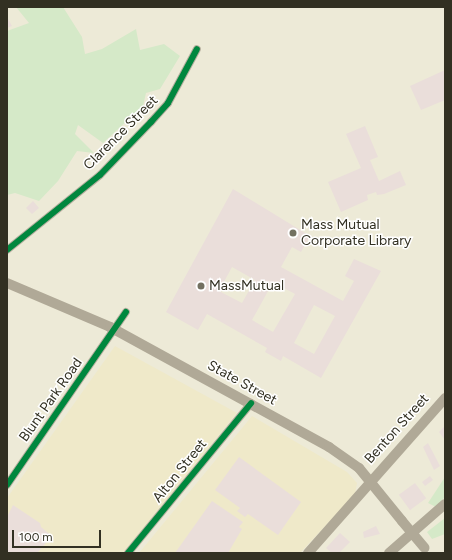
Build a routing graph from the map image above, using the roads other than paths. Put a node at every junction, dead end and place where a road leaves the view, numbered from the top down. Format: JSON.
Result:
{"nodes":[{"id":1,"x":197,"y":49,"type":"dead end"},
{"id":2,"x":7,"y":250,"type":"edge"},
{"id":3,"x":7,"y":283,"type":"edge"},
{"id":4,"x":126,"y":312,"type":"dead end"},
{"id":5,"x":115,"y":329,"type":"junction"},
{"id":6,"x":445,"y":398,"type":"edge"},
{"id":7,"x":251,"y":404,"type":"junction"},
{"id":8,"x":370,"y":480,"type":"junction"},
{"id":9,"x":7,"y":485,"type":"edge"},
{"id":10,"x":445,"y":504,"type":"edge"},
{"id":11,"x":427,"y":550,"type":"edge"},
{"id":12,"x":128,"y":553,"type":"edge"},
{"id":13,"x":308,"y":553,"type":"edge"},
{"id":14,"x":389,"y":553,"type":"edge"}],
"edges":[{"from":1,"to":2,"type":"street","name":"Clarence Street"},
{"from":3,"to":5,"type":"main road","name":"State Street"},
{"from":4,"to":5,"type":"street","name":"Blunt Park Road"},
{"from":5,"to":7,"type":"main road","name":"State Street"},
{"from":5,"to":9,"type":"street","name":"Blunt Park Road"},
{"from":6,"to":8,"type":"main road","name":"Benton Street"},
{"from":7,"to":8,"type":"main road","name":"State Street"},
{"from":7,"to":12,"type":"street","name":"Alton Street"},
{"from":8,"to":11,"type":"main road","name":"State Street","bridge":true},
{"from":8,"to":13,"type":"main road","name":"Benton Street"},
{"from":10,"to":14,"type":"main road"}]}
